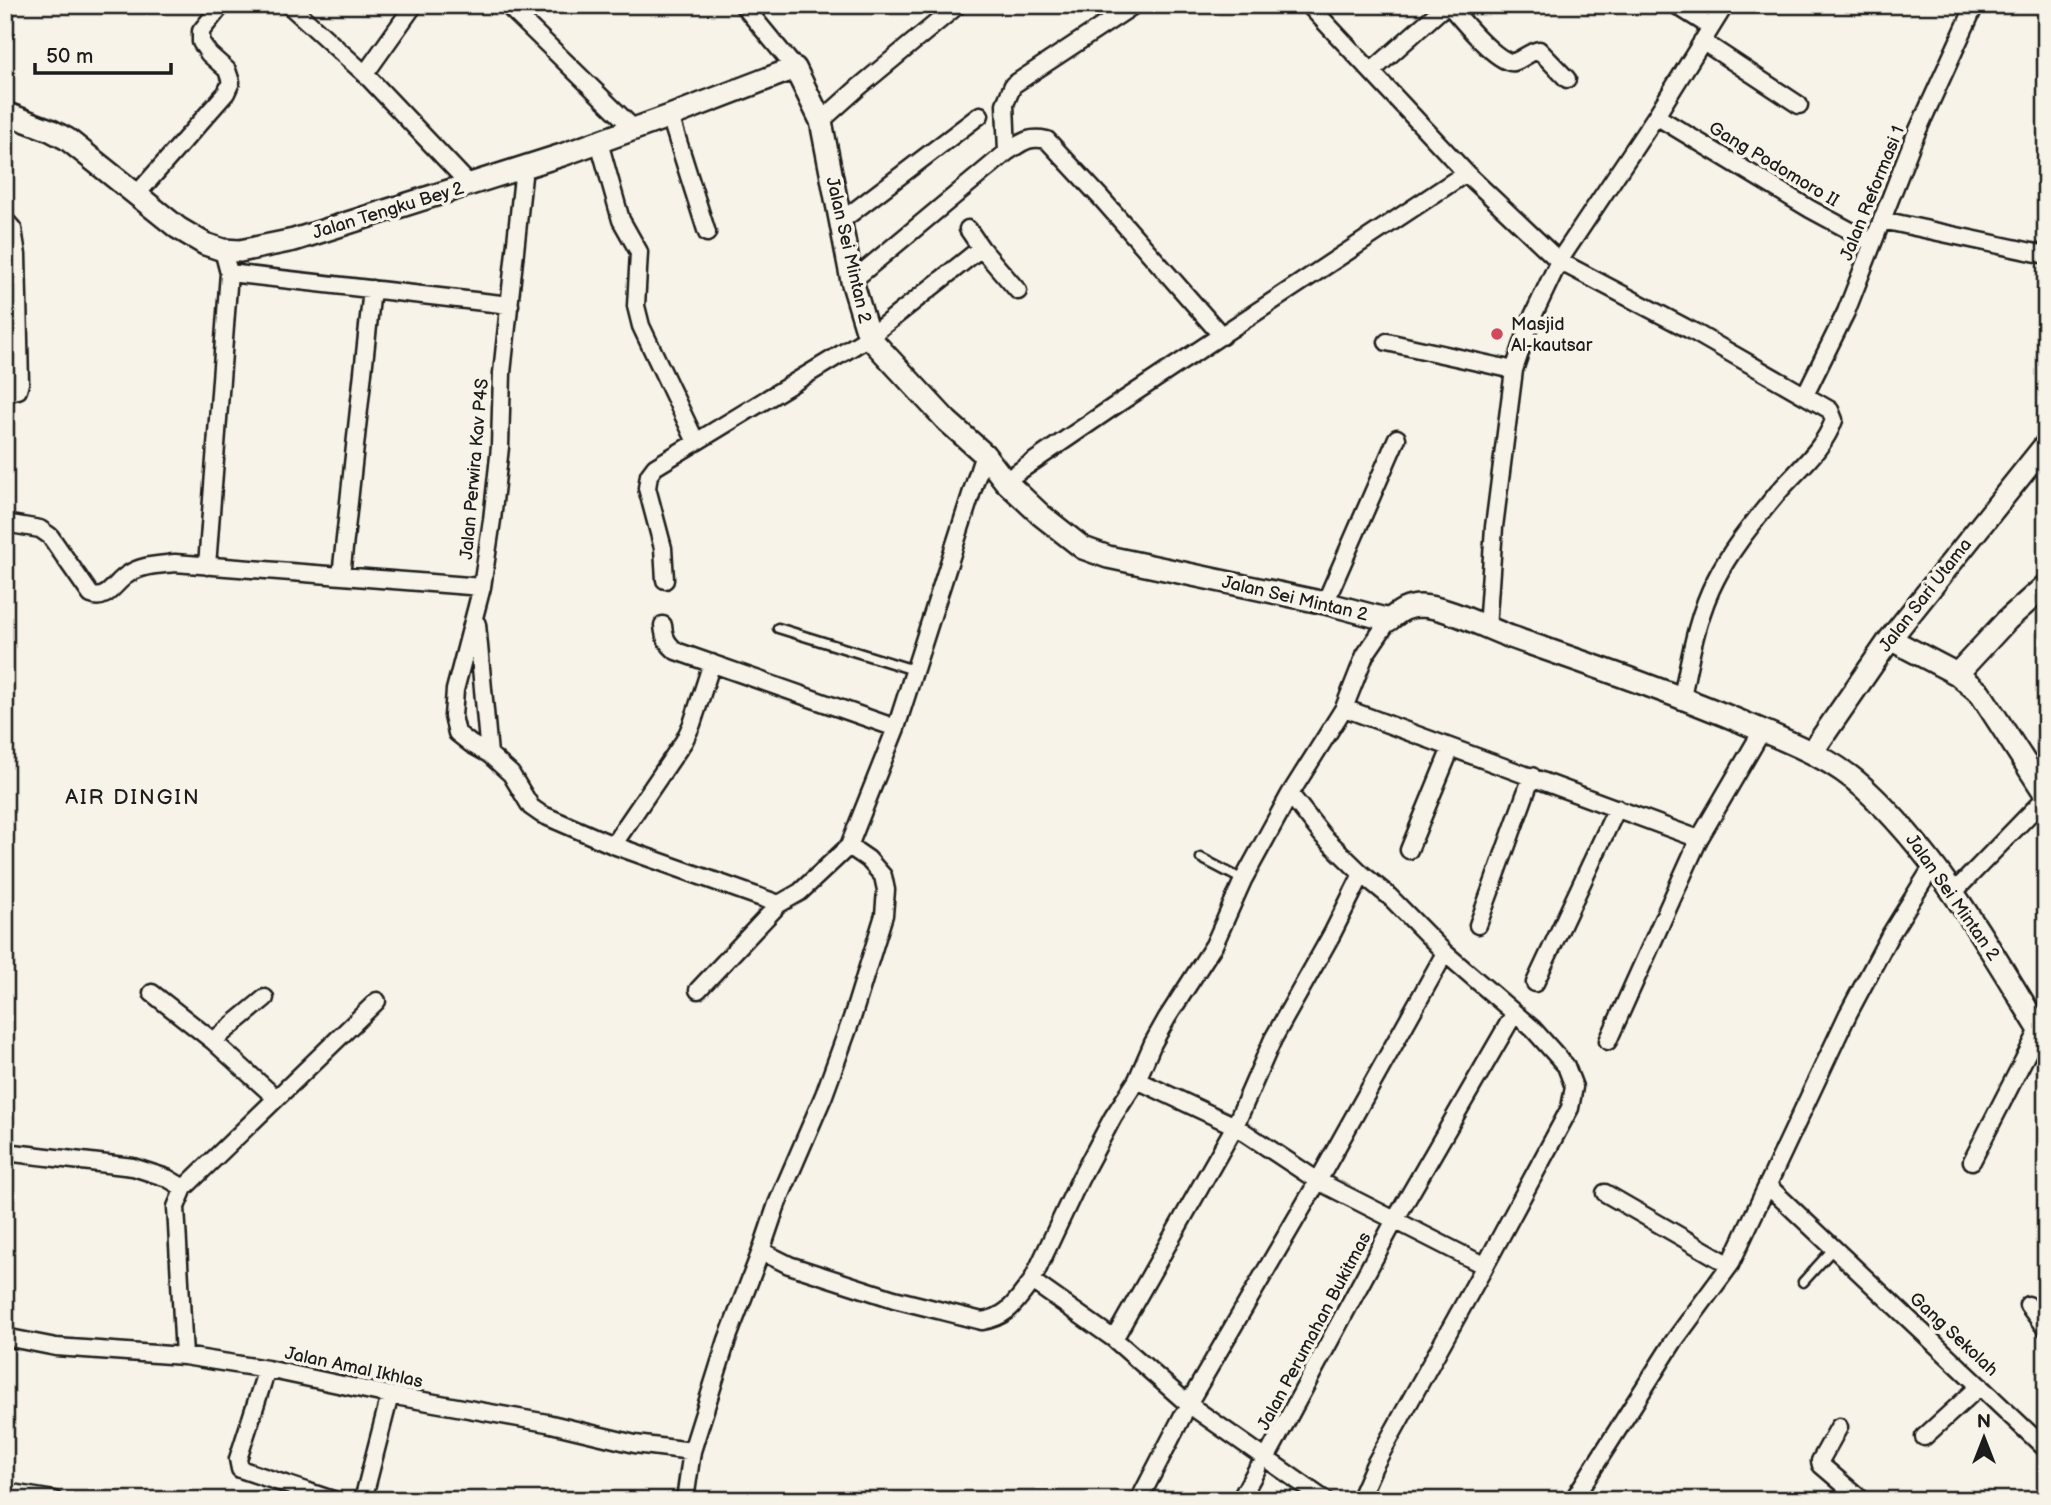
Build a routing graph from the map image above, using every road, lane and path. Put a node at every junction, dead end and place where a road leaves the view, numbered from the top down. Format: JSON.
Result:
{"nodes":[{"id":1,"x":222,"y":5,"type":"edge"},
{"id":2,"x":289,"y":5,"type":"edge"},
{"id":3,"x":414,"y":5,"type":"edge"},
{"id":4,"x":507,"y":5,"type":"edge"},
{"id":5,"x":743,"y":5,"type":"edge"},
{"id":6,"x":958,"y":5,"type":"edge"},
{"id":7,"x":1133,"y":5,"type":"edge"},
{"id":8,"x":1308,"y":5,"type":"edge"},
{"id":9,"x":1447,"y":5,"type":"edge"},
{"id":10,"x":1676,"y":5,"type":"edge"},
{"id":11,"x":1725,"y":5,"type":"edge"},
{"id":12,"x":1975,"y":5,"type":"edge"},
{"id":13,"x":1706,"y":34,"type":"junction"},
{"id":14,"x":795,"y":68,"type":"junction"},
{"id":15,"x":1371,"y":71,"type":"junction"},
{"id":16,"x":365,"y":74,"type":"junction"},
{"id":17,"x":1567,"y":79,"type":"dead end"},
{"id":18,"x":1799,"y":105,"type":"dead end"},
{"id":19,"x":5,"y":113,"type":"edge"},
{"id":20,"x":981,"y":115,"type":"dead end"},
{"id":21,"x":670,"y":116,"type":"junction"},
{"id":22,"x":1656,"y":116,"type":"junction"},
{"id":23,"x":821,"y":121,"type":"junction"},
{"id":24,"x":634,"y":129,"type":"junction"},
{"id":25,"x":598,"y":142,"type":"junction"},
{"id":26,"x":1007,"y":152,"type":"junction"},
{"id":27,"x":524,"y":167,"type":"junction"},
{"id":28,"x":1466,"y":173,"type":"junction"},
{"id":29,"x":470,"y":185,"type":"junction"},
{"id":30,"x":137,"y":194,"type":"junction"},
{"id":31,"x":5,"y":220,"type":"edge"},
{"id":32,"x":1882,"y":220,"type":"junction"},
{"id":33,"x":841,"y":221,"type":"junction"},
{"id":34,"x":968,"y":229,"type":"dead end"},
{"id":35,"x":707,"y":233,"type":"dead end"},
{"id":36,"x":1873,"y":243,"type":"junction"},
{"id":37,"x":981,"y":248,"type":"junction"},
{"id":38,"x":223,"y":250,"type":"junction"},
{"id":39,"x":2046,"y":254,"type":"edge"},
{"id":40,"x":1559,"y":261,"type":"junction"},
{"id":41,"x":229,"y":273,"type":"junction"},
{"id":42,"x":852,"y":281,"type":"junction"},
{"id":43,"x":372,"y":289,"type":"junction"},
{"id":44,"x":1018,"y":292,"type":"dead end"},
{"id":45,"x":12,"y":305,"type":"edge"},
{"id":46,"x":510,"y":305,"type":"junction"},
{"id":47,"x":1222,"y":336,"type":"junction"},
{"id":48,"x":869,"y":337,"type":"junction"},
{"id":49,"x":1387,"y":342,"type":"dead end"},
{"id":50,"x":1514,"y":370,"type":"junction"},
{"id":51,"x":5,"y":393,"type":"edge"},
{"id":52,"x":1805,"y":395,"type":"junction"},
{"id":53,"x":1397,"y":438,"type":"dead end"},
{"id":54,"x":696,"y":442,"type":"junction"},
{"id":55,"x":2046,"y":444,"type":"edge"},
{"id":56,"x":984,"y":454,"type":"junction"},
{"id":57,"x":1006,"y":481,"type":"junction"},
{"id":58,"x":5,"y":523,"type":"edge"},
{"id":59,"x":207,"y":566,"type":"junction"},
{"id":60,"x":341,"y":576,"type":"junction"},
{"id":61,"x":665,"y":580,"type":"dead end"},
{"id":62,"x":2046,"y":585,"type":"edge"},
{"id":63,"x":482,"y":587,"type":"junction"},
{"id":64,"x":1325,"y":603,"type":"junction"},
{"id":65,"x":476,"y":612,"type":"junction"},
{"id":66,"x":1389,"y":620,"type":"junction"},
{"id":67,"x":663,"y":625,"type":"dead end"},
{"id":68,"x":778,"y":628,"type":"dead end"},
{"id":69,"x":1487,"y":629,"type":"junction"},
{"id":70,"x":1890,"y":639,"type":"junction"},
{"id":71,"x":712,"y":663,"type":"junction"},
{"id":72,"x":914,"y":670,"type":"junction"},
{"id":73,"x":1957,"y":674,"type":"junction"},
{"id":74,"x":1682,"y":697,"type":"junction"},
{"id":75,"x":1344,"y":708,"type":"junction"},
{"id":76,"x":896,"y":728,"type":"junction"},
{"id":77,"x":1762,"y":731,"type":"junction"},
{"id":78,"x":1451,"y":748,"type":"junction"},
{"id":79,"x":1812,"y":752,"type":"junction"},
{"id":80,"x":489,"y":754,"type":"junction"},
{"id":81,"x":1532,"y":776,"type":"junction"},
{"id":82,"x":1290,"y":794,"type":"junction"},
{"id":83,"x":2046,"y":796,"type":"edge"},
{"id":84,"x":1617,"y":808,"type":"junction"},
{"id":85,"x":1699,"y":839,"type":"junction"},
{"id":86,"x":614,"y":845,"type":"junction"},
{"id":87,"x":849,"y":846,"type":"junction"},
{"id":88,"x":1409,"y":850,"type":"dead end"},
{"id":89,"x":1201,"y":858,"type":"dead end"},
{"id":90,"x":1934,"y":864,"type":"junction"},
{"id":91,"x":1362,"y":874,"type":"junction"},
{"id":92,"x":1243,"y":880,"type":"junction"},
{"id":93,"x":1953,"y":893,"type":"junction"},
{"id":94,"x":779,"y":904,"type":"junction"},
{"id":95,"x":1478,"y":925,"type":"dead end"},
{"id":96,"x":1445,"y":953,"type":"junction"},
{"id":97,"x":1535,"y":983,"type":"dead end"},
{"id":98,"x":698,"y":990,"type":"dead end"},
{"id":99,"x":152,"y":993,"type":"dead end"},
{"id":100,"x":265,"y":998,"type":"dead end"},
{"id":101,"x":377,"y":1001,"type":"dead end"},
{"id":102,"x":1514,"y":1013,"type":"junction"},
{"id":103,"x":2042,"y":1035,"type":"edge"},
{"id":104,"x":213,"y":1041,"type":"junction"},
{"id":105,"x":1608,"y":1041,"type":"dead end"},
{"id":106,"x":1137,"y":1080,"type":"junction"},
{"id":107,"x":276,"y":1098,"type":"junction"},
{"id":108,"x":1235,"y":1125,"type":"junction"},
{"id":109,"x":5,"y":1152,"type":"edge"},
{"id":110,"x":1972,"y":1161,"type":"dead end"},
{"id":111,"x":1318,"y":1181,"type":"junction"},
{"id":112,"x":1767,"y":1185,"type":"junction"},
{"id":113,"x":184,"y":1188,"type":"junction"},
{"id":114,"x":1605,"y":1193,"type":"dead end"},
{"id":115,"x":1395,"y":1220,"type":"junction"},
{"id":116,"x":1834,"y":1248,"type":"junction"},
{"id":117,"x":761,"y":1251,"type":"junction"},
{"id":118,"x":1730,"y":1265,"type":"junction"},
{"id":119,"x":1485,"y":1266,"type":"junction"},
{"id":120,"x":1032,"y":1281,"type":"junction"},
{"id":121,"x":1803,"y":1282,"type":"dead end"},
{"id":122,"x":2028,"y":1306,"type":"dead end"},
{"id":123,"x":2046,"y":1329,"type":"edge"},
{"id":124,"x":5,"y":1337,"type":"edge"},
{"id":125,"x":1114,"y":1339,"type":"junction"},
{"id":126,"x":184,"y":1356,"type":"junction"},
{"id":127,"x":267,"y":1369,"type":"junction"},
{"id":128,"x":1980,"y":1386,"type":"junction"},
{"id":129,"x":390,"y":1395,"type":"junction"},
{"id":130,"x":1186,"y":1409,"type":"junction"},
{"id":131,"x":1839,"y":1427,"type":"dead end"},
{"id":132,"x":1924,"y":1437,"type":"dead end"},
{"id":133,"x":2046,"y":1449,"type":"edge"},
{"id":134,"x":692,"y":1451,"type":"junction"},
{"id":135,"x":1262,"y":1464,"type":"junction"},
{"id":136,"x":5,"y":1495,"type":"edge"},
{"id":137,"x":54,"y":1500,"type":"edge"},
{"id":138,"x":333,"y":1500,"type":"edge"},
{"id":139,"x":363,"y":1500,"type":"edge"},
{"id":140,"x":685,"y":1500,"type":"edge"},
{"id":141,"x":1139,"y":1500,"type":"edge"},
{"id":142,"x":1240,"y":1500,"type":"edge"},
{"id":143,"x":1325,"y":1500,"type":"edge"},
{"id":144,"x":1359,"y":1500,"type":"edge"},
{"id":145,"x":1573,"y":1500,"type":"edge"},
{"id":146,"x":1862,"y":1500,"type":"edge"}],
"edges":[{"from":1,"to":30,"type":"street"},
{"from":2,"to":16,"type":"street"},
{"from":3,"to":16,"type":"street"},
{"from":4,"to":24,"type":"street"},
{"from":5,"to":14,"type":"street"},
{"from":6,"to":23,"type":"street"},
{"from":7,"to":26,"type":"street"},
{"from":8,"to":15,"type":"street"},
{"from":9,"to":15,"type":"street"},
{"from":9,"to":17,"type":"street"},
{"from":10,"to":13,"type":"street"},
{"from":11,"to":13,"type":"street"},
{"from":12,"to":32,"type":"street","name":"Jalan Reformasi 1"},
{"from":13,"to":18,"type":"street"},
{"from":13,"to":22,"type":"street"},
{"from":14,"to":21,"type":"street","name":"Jalan Tengku Bey 2"},
{"from":14,"to":23,"type":"street","name":"Jalan Sei Mintan 2"},
{"from":15,"to":28,"type":"street"},
{"from":16,"to":29,"type":"street"},
{"from":19,"to":30,"type":"street","name":"Jalan Tengku Bey 2"},
{"from":20,"to":33,"type":"street"},
{"from":21,"to":24,"type":"street","name":"Jalan Tengku Bey 2"},
{"from":21,"to":35,"type":"street"},
{"from":22,"to":36,"type":"street","name":"Gang Podomoro II"},
{"from":22,"to":40,"type":"street"},
{"from":23,"to":33,"type":"street","name":"Jalan Sei Mintan 2"},
{"from":24,"to":25,"type":"street","name":"Jalan Tengku Bey 2"},
{"from":25,"to":27,"type":"street","name":"Jalan Tengku Bey 2"},
{"from":25,"to":54,"type":"street"},
{"from":26,"to":42,"type":"street"},
{"from":26,"to":47,"type":"street"},
{"from":27,"to":29,"type":"street","name":"Jalan Tengku Bey 2"},
{"from":27,"to":46,"type":"street","name":"Jalan Perwira Kav P4S"},
{"from":28,"to":40,"type":"street"},
{"from":28,"to":47,"type":"street"},
{"from":29,"to":38,"type":"street","name":"Jalan Tengku Bey 2"},
{"from":30,"to":38,"type":"street","name":"Jalan Tengku Bey 2"},
{"from":31,"to":45,"type":"street"},
{"from":32,"to":36,"type":"street","name":"Jalan Reformasi 1"},
{"from":32,"to":39,"type":"street"},
{"from":33,"to":42,"type":"street","name":"Jalan Sei Mintan 2"},
{"from":34,"to":37,"type":"street"},
{"from":36,"to":52,"type":"street","name":"Jalan Reformasi 1"},
{"from":37,"to":44,"type":"street"},
{"from":37,"to":48,"type":"street"},
{"from":38,"to":41,"type":"street"},
{"from":40,"to":50,"type":"street"},
{"from":40,"to":52,"type":"street"},
{"from":41,"to":43,"type":"street"},
{"from":41,"to":59,"type":"street"},
{"from":42,"to":48,"type":"street","name":"Jalan Sei Mintan 2"},
{"from":43,"to":46,"type":"street"},
{"from":43,"to":60,"type":"street"},
{"from":45,"to":51,"type":"street"},
{"from":46,"to":63,"type":"street","name":"Jalan Perwira Kav P4S"},
{"from":47,"to":57,"type":"street"},
{"from":48,"to":54,"type":"street"},
{"from":48,"to":56,"type":"street","name":"Jalan Sei Mintan 2"},
{"from":49,"to":50,"type":"street"},
{"from":50,"to":69,"type":"street"},
{"from":52,"to":74,"type":"street"},
{"from":53,"to":64,"type":"street"},
{"from":54,"to":61,"type":"street"},
{"from":55,"to":70,"type":"street","name":"Jalan Sari Utama"},
{"from":56,"to":57,"type":"street","name":"Jalan Sei Mintan 2"},
{"from":56,"to":72,"type":"street"},
{"from":57,"to":64,"type":"street","name":"Jalan Sei Mintan 2"},
{"from":58,"to":59,"type":"street"},
{"from":59,"to":60,"type":"street"},
{"from":60,"to":63,"type":"street"},
{"from":62,"to":73,"type":"street"},
{"from":63,"to":65,"type":"street","name":"Jalan Perwira Kav P4S"},
{"from":64,"to":66,"type":"street","name":"Jalan Sei Mintan 2"},
{"from":65,"to":80,"type":"street"},
{"from":65,"to":80,"type":"street","name":"Jalan Perwira Kav P4S"},
{"from":66,"to":69,"type":"street","name":"Jalan Sei Mintan 2"},
{"from":66,"to":75,"type":"street"},
{"from":67,"to":71,"type":"street"},
{"from":68,"to":72,"type":"lane"},
{"from":69,"to":74,"type":"street","name":"Jalan Sei Mintan 2"},
{"from":70,"to":73,"type":"street"},
{"from":70,"to":79,"type":"street","name":"Jalan Sari Utama"},
{"from":71,"to":76,"type":"street"},
{"from":71,"to":86,"type":"street"},
{"from":72,"to":76,"type":"street"},
{"from":73,"to":83,"type":"street"},
{"from":74,"to":77,"type":"street","name":"Jalan Sei Mintan 2"},
{"from":75,"to":78,"type":"street"},
{"from":75,"to":82,"type":"street"},
{"from":76,"to":87,"type":"street"},
{"from":77,"to":79,"type":"street","name":"Jalan Sei Mintan 2"},
{"from":77,"to":85,"type":"street"},
{"from":78,"to":81,"type":"street"},
{"from":78,"to":88,"type":"street"},
{"from":79,"to":90,"type":"street","name":"Jalan Sei Mintan 2"},
{"from":80,"to":86,"type":"street","name":"Jalan Perwira Kav P4S"},
{"from":81,"to":84,"type":"street"},
{"from":81,"to":95,"type":"street"},
{"from":82,"to":91,"type":"street"},
{"from":82,"to":92,"type":"street"},
{"from":83,"to":93,"type":"street"},
{"from":84,"to":85,"type":"street"},
{"from":84,"to":97,"type":"street"},
{"from":85,"to":105,"type":"street"},
{"from":86,"to":94,"type":"street","name":"Jalan Perwira Kav P4S"},
{"from":87,"to":94,"type":"street"},
{"from":87,"to":117,"type":"street"},
{"from":89,"to":92,"type":"lane"},
{"from":90,"to":93,"type":"street","name":"Jalan Sei Mintan 2"},
{"from":90,"to":112,"type":"street"},
{"from":91,"to":96,"type":"street"},
{"from":91,"to":108,"type":"street"},
{"from":92,"to":106,"type":"street"},
{"from":93,"to":103,"type":"street","name":"Jalan Sei Mintan 2"},
{"from":94,"to":98,"type":"street"},
{"from":96,"to":102,"type":"street"},
{"from":96,"to":111,"type":"street"},
{"from":99,"to":104,"type":"street"},
{"from":100,"to":104,"type":"street"},
{"from":101,"to":107,"type":"street"},
{"from":102,"to":115,"type":"street","name":"Jalan Perumahan Bukitmas"},
{"from":102,"to":119,"type":"street"},
{"from":103,"to":110,"type":"street"},
{"from":104,"to":107,"type":"street"},
{"from":106,"to":108,"type":"street","name":"Jalan Perumahan Bukitmas"},
{"from":106,"to":120,"type":"street"},
{"from":107,"to":113,"type":"street"},
{"from":108,"to":111,"type":"street","name":"Jalan Perumahan Bukitmas"},
{"from":108,"to":125,"type":"street"},
{"from":109,"to":113,"type":"street"},
{"from":111,"to":115,"type":"street","name":"Jalan Perumahan Bukitmas"},
{"from":111,"to":130,"type":"street"},
{"from":112,"to":116,"type":"street","name":"Gang Sekolah"},
{"from":112,"to":118,"type":"street"},
{"from":113,"to":126,"type":"street"},
{"from":114,"to":118,"type":"street"},
{"from":115,"to":119,"type":"street","name":"Jalan Perumahan Bukitmas"},
{"from":115,"to":135,"type":"street","name":"Jalan Perumahan Bukitmas"},
{"from":116,"to":121,"type":"lane"},
{"from":116,"to":128,"type":"street","name":"Gang Sekolah"},
{"from":117,"to":120,"type":"street"},
{"from":117,"to":134,"type":"street"},
{"from":118,"to":145,"type":"street"},
{"from":119,"to":144,"type":"street"},
{"from":120,"to":125,"type":"street"},
{"from":122,"to":123,"type":"street"},
{"from":124,"to":126,"type":"street","name":"Jalan Amal Ikhlas"},
{"from":125,"to":130,"type":"street"},
{"from":126,"to":127,"type":"street","name":"Jalan Amal Ikhlas"},
{"from":127,"to":129,"type":"street","name":"Jalan Amal Ikhlas"},
{"from":127,"to":138,"type":"street"},
{"from":128,"to":132,"type":"street"},
{"from":128,"to":133,"type":"street","name":"Gang Sekolah"},
{"from":129,"to":134,"type":"street","name":"Jalan Amal Ikhlas"},
{"from":129,"to":139,"type":"street"},
{"from":130,"to":135,"type":"street"},
{"from":130,"to":141,"type":"street"},
{"from":131,"to":146,"type":"street"},
{"from":134,"to":140,"type":"street"},
{"from":135,"to":142,"type":"street","name":"Jalan Perumahan Bukitmas"},
{"from":135,"to":143,"type":"street"},
{"from":136,"to":137,"type":"street"}]}
